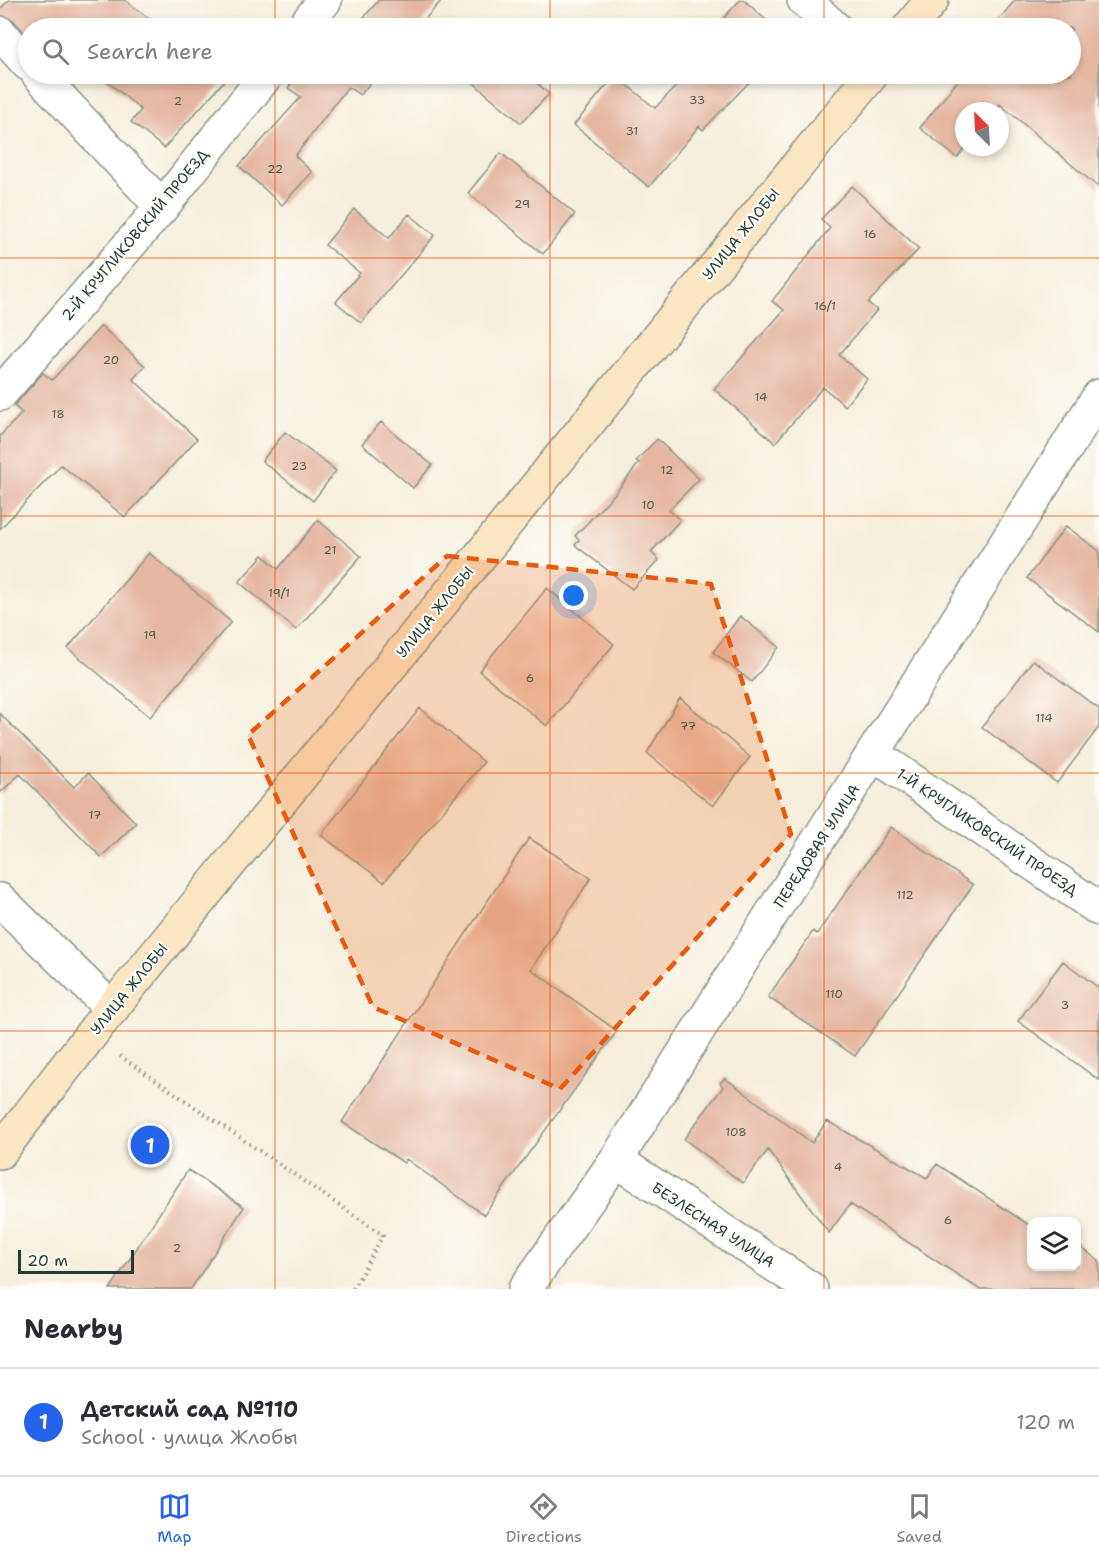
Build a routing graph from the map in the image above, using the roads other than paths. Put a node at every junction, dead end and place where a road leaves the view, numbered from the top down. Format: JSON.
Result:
{"nodes":[{"id":1,"x":325,"y":0,"type":"edge"},
{"id":2,"x":804,"y":0,"type":"edge"},
{"id":3,"x":932,"y":0,"type":"edge"},
{"id":4,"x":311,"y":18,"type":"edge"},
{"id":5,"x":824,"y":18,"type":"edge"},
{"id":6,"x":917,"y":18,"type":"edge"},
{"id":7,"x":0,"y":33,"type":"edge"},
{"id":8,"x":18,"y":53,"type":"edge"},
{"id":9,"x":47,"y":84,"type":"edge"},
{"id":10,"x":259,"y":84,"type":"edge"},
{"id":11,"x":864,"y":84,"type":"edge"},
{"id":12,"x":162,"y":207,"type":"junction"},
{"id":13,"x":0,"y":394,"type":"edge"},
{"id":14,"x":1099,"y":396,"type":"edge"},
{"id":15,"x":874,"y":755,"type":"junction"},
{"id":16,"x":0,"y":900,"type":"edge"},
{"id":17,"x":1099,"y":909,"type":"edge"},
{"id":18,"x":111,"y":1009,"type":"junction"},
{"id":19,"x":0,"y":1152,"type":"edge"},
{"id":20,"x":616,"y":1160,"type":"junction"},
{"id":21,"x":525,"y":1289,"type":"edge"},
{"id":22,"x":811,"y":1289,"type":"edge"}],
"edges":[{"from":1,"to":4,"type":"street"},
{"from":2,"to":5,"type":"street"},
{"from":3,"to":6,"type":"street"},
{"from":7,"to":8,"type":"street"},
{"from":9,"to":12,"type":"street"},
{"from":10,"to":12,"type":"street","name":"2-Й КРУГЛИКОВСКИЙ ПРОЕЗД"},
{"from":11,"to":18,"type":"street","name":"УЛИЦА ЖЛОБЫ"},
{"from":12,"to":13,"type":"street","name":"2-Й КРУГЛИКОВСКИЙ ПРОЕЗД"},
{"from":14,"to":15,"type":"street","name":"ПЕРЕДОВАЯ УЛИЦА"},
{"from":15,"to":17,"type":"street","name":"1-Й КРУГЛИКОВСКИЙ ПРОЕЗД"},
{"from":15,"to":20,"type":"street","name":"ПЕРЕДОВАЯ УЛИЦА"},
{"from":16,"to":18,"type":"street"},
{"from":18,"to":19,"type":"street","name":"УЛИЦА ЖЛОБЫ"},
{"from":20,"to":21,"type":"street","name":"ПЕРЕДОВАЯ УЛИЦА"},
{"from":20,"to":22,"type":"street","name":"БЕЗЛЕСНАЯ УЛИЦА"}]}
